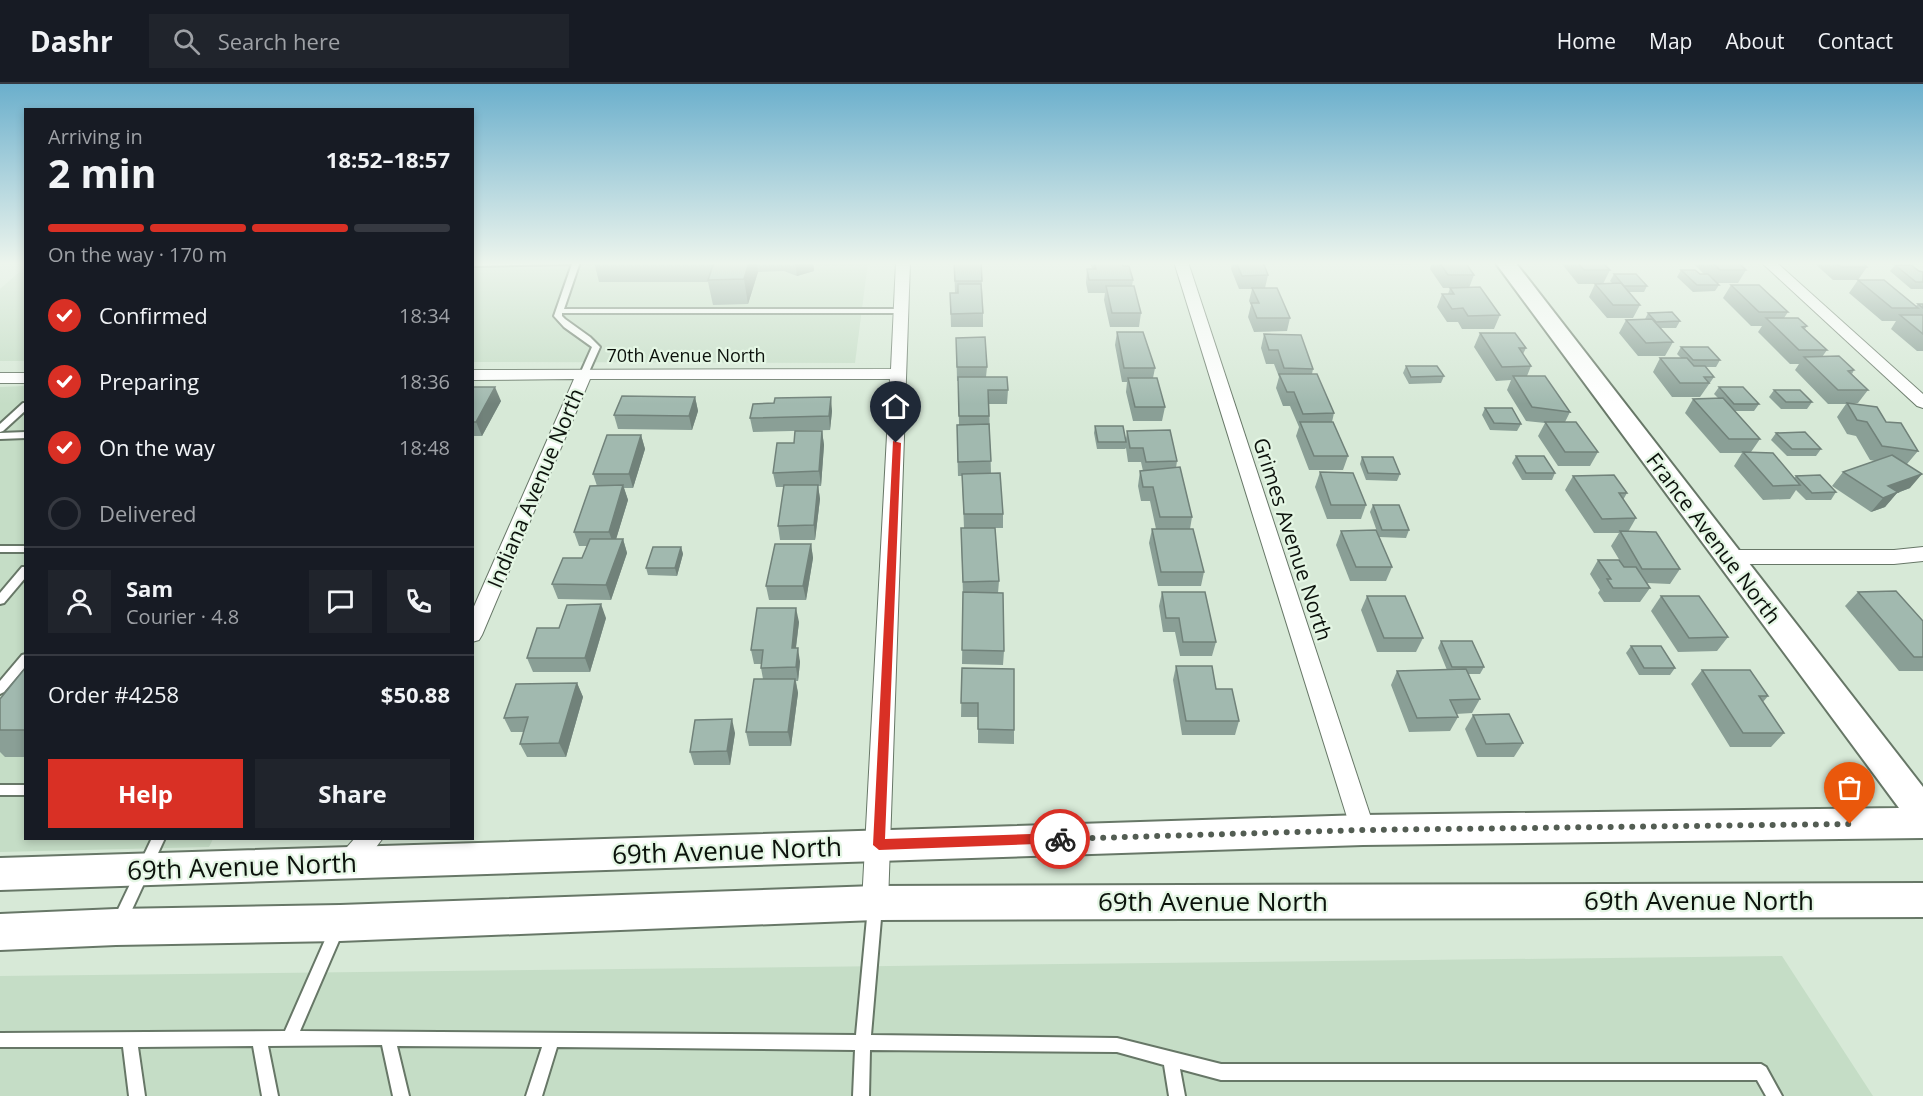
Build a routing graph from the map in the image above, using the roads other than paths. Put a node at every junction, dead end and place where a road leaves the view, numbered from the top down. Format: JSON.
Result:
{"nodes":[{"id":1,"x":1195,"y":309,"type":"edge"},
{"id":2,"x":1541,"y":309,"type":"edge"},
{"id":3,"x":1820,"y":309,"type":"edge"},
{"id":4,"x":559,"y":311,"type":"joint"},
{"id":5,"x":901,"y":311,"type":"joint"},
{"id":6,"x":584,"y":374,"type":"junction"},
{"id":7,"x":899,"y":374,"type":"junction"},
{"id":8,"x":474,"y":375,"type":"edge"},
{"id":9,"x":0,"y":378,"type":"edge"},
{"id":10,"x":24,"y":378,"type":"edge"},
{"id":11,"x":1923,"y":404,"type":"edge"},
{"id":12,"x":24,"y":407,"type":"edge"},
{"id":13,"x":0,"y":429,"type":"edge"},
{"id":14,"x":24,"y":435,"type":"edge"},
{"id":15,"x":0,"y":436,"type":"edge"},
{"id":16,"x":0,"y":549,"type":"edge"},
{"id":17,"x":24,"y":549,"type":"edge"},
{"id":18,"x":1923,"y":554,"type":"edge"},
{"id":19,"x":1728,"y":557,"type":"junction"},
{"id":20,"x":24,"y":572,"type":"edge"},
{"id":21,"x":1,"y":597,"type":"edge"},
{"id":22,"x":474,"y":630,"type":"edge"},
{"id":23,"x":24,"y":660,"type":"edge"},
{"id":24,"x":0,"y":689,"type":"edge"},
{"id":25,"x":0,"y":790,"type":"edge"},
{"id":26,"x":24,"y":790,"type":"edge"},
{"id":27,"x":1923,"y":813,"type":"edge"},
{"id":28,"x":1923,"y":823,"type":"edge"},
{"id":29,"x":1363,"y":830,"type":"junction"},
{"id":30,"x":879,"y":845,"type":"junction"},
{"id":31,"x":360,"y":851,"type":"edge"},
{"id":32,"x":152,"y":854,"type":"edge"},
{"id":33,"x":0,"y":874,"type":"edge"},
{"id":34,"x":1923,"y":900,"type":"edge"},
{"id":35,"x":875,"y":903,"type":"junction"},
{"id":36,"x":340,"y":923,"type":"junction"},
{"id":37,"x":116,"y":927,"type":"junction"},
{"id":38,"x":0,"y":933,"type":"edge"},
{"id":39,"x":388,"y":1038,"type":"junction"},
{"id":40,"x":130,"y":1039,"type":"junction"},
{"id":41,"x":259,"y":1039,"type":"junction"},
{"id":42,"x":289,"y":1039,"type":"junction"},
{"id":43,"x":0,"y":1040,"type":"edge"},
{"id":44,"x":552,"y":1040,"type":"junction"},
{"id":45,"x":863,"y":1043,"type":"junction"},
{"id":46,"x":1171,"y":1059,"type":"junction"},
{"id":47,"x":137,"y":1096,"type":"edge"},
{"id":48,"x":270,"y":1096,"type":"edge"},
{"id":49,"x":401,"y":1096,"type":"edge"},
{"id":50,"x":534,"y":1096,"type":"edge"},
{"id":51,"x":861,"y":1096,"type":"edge"},
{"id":52,"x":1177,"y":1096,"type":"edge"},
{"id":53,"x":1774,"y":1096,"type":"edge"}],
"edges":[{"from":1,"to":29,"type":"street","name":"Grimes Avenue North"},
{"from":2,"to":19,"type":"street","name":"France Avenue North"},
{"from":3,"to":11,"type":"street"},
{"from":4,"to":5,"type":"lane"},
{"from":4,"to":6,"type":"lane"},
{"from":5,"to":7,"type":"street"},
{"from":6,"to":7,"type":"street","name":"70th Avenue North"},
{"from":6,"to":8,"type":"street","name":"70th Avenue North"},
{"from":6,"to":22,"type":"street","name":"Indiana Avenue North"},
{"from":7,"to":30,"type":"street"},
{"from":9,"to":10,"type":"street"},
{"from":12,"to":13,"type":"lane"},
{"from":14,"to":15,"type":"lane"},
{"from":16,"to":17,"type":"lane"},
{"from":18,"to":19,"type":"street"},
{"from":19,"to":27,"type":"street","name":"France Avenue North"},
{"from":20,"to":21,"type":"lane"},
{"from":23,"to":24,"type":"lane"},
{"from":25,"to":26,"type":"lane"},
{"from":28,"to":29,"type":"street","name":"69th Avenue North"},
{"from":29,"to":30,"type":"street","name":"69th Avenue North"},
{"from":30,"to":31,"type":"street","name":"69th Avenue North"},
{"from":30,"to":35,"type":"street"},
{"from":31,"to":32,"type":"street","name":"69th Avenue North"},
{"from":32,"to":33,"type":"street","name":"69th Avenue North"},
{"from":32,"to":37,"type":"lane"},
{"from":34,"to":35,"type":"street","name":"69th Avenue North"},
{"from":35,"to":36,"type":"street","name":"69th Avenue North"},
{"from":35,"to":45,"type":"lane"},
{"from":36,"to":37,"type":"street","name":"69th Avenue North"},
{"from":36,"to":42,"type":"lane"},
{"from":37,"to":38,"type":"street","name":"69th Avenue North"},
{"from":39,"to":42,"type":"lane"},
{"from":39,"to":44,"type":"lane"},
{"from":39,"to":49,"type":"lane"},
{"from":40,"to":41,"type":"lane"},
{"from":40,"to":43,"type":"lane"},
{"from":40,"to":47,"type":"lane"},
{"from":41,"to":42,"type":"lane"},
{"from":41,"to":48,"type":"lane"},
{"from":44,"to":45,"type":"lane"},
{"from":44,"to":50,"type":"lane"},
{"from":45,"to":46,"type":"lane"},
{"from":45,"to":51,"type":"lane"},
{"from":46,"to":52,"type":"lane"},
{"from":46,"to":53,"type":"lane"}]}
